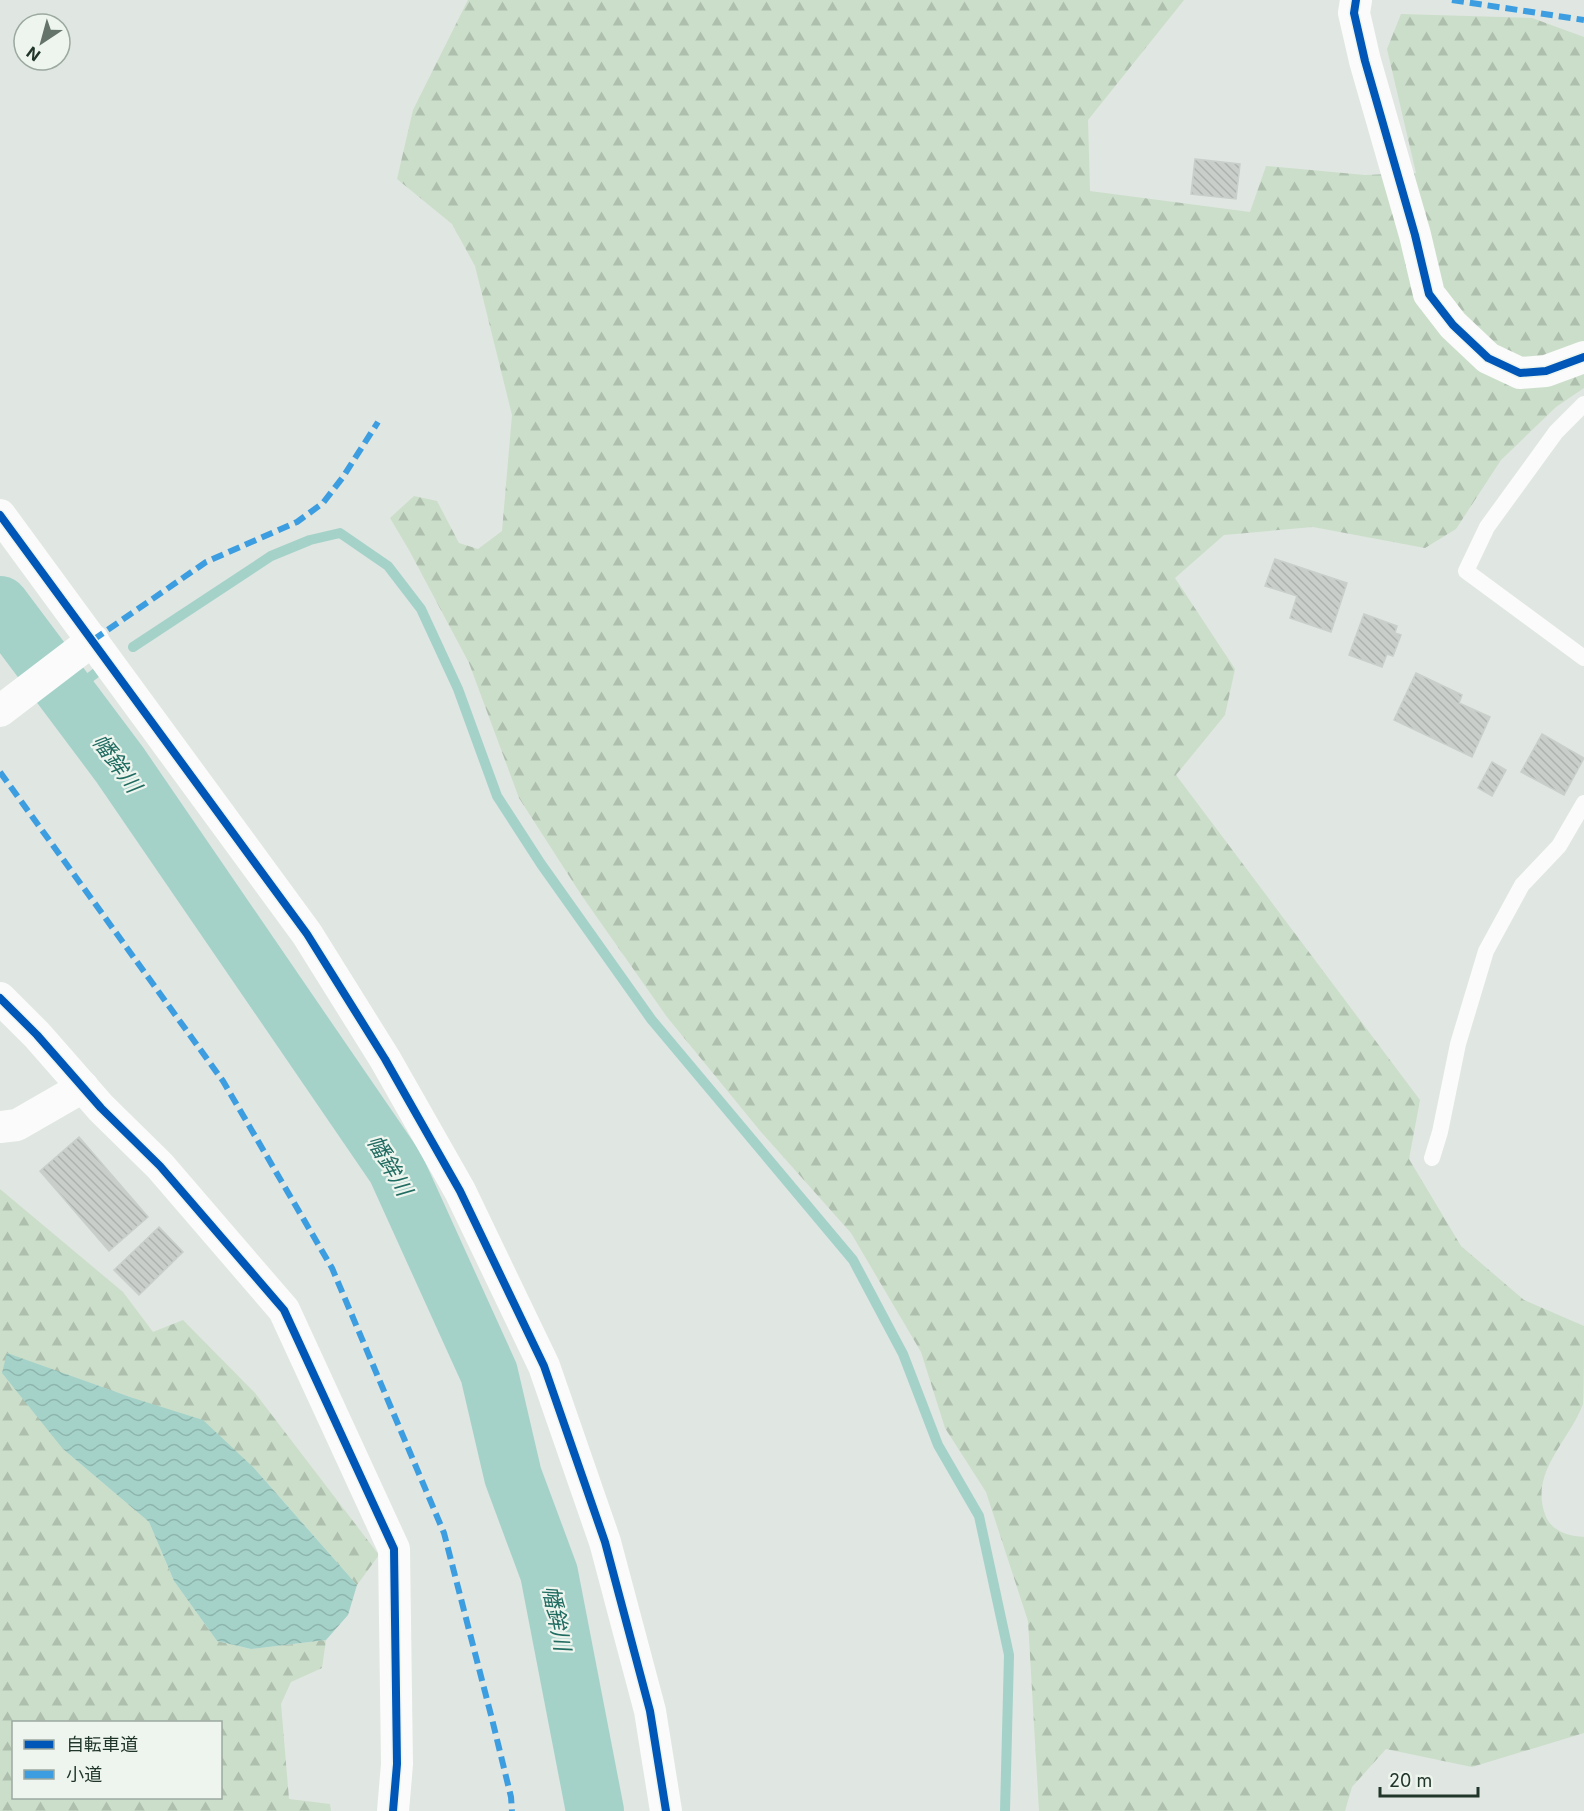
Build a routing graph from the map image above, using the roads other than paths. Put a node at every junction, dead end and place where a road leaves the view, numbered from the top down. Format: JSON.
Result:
{"nodes":[{"id":1,"x":1356,"y":0,"type":"edge"},
{"id":2,"x":1584,"y":357,"type":"edge"},
{"id":3,"x":1584,"y":404,"type":"edge"},
{"id":4,"x":0,"y":515,"type":"edge"},
{"id":5,"x":85,"y":646,"type":"junction"},
{"id":6,"x":1584,"y":658,"type":"edge"},
{"id":7,"x":0,"y":711,"type":"edge"},
{"id":8,"x":1584,"y":803,"type":"edge"},
{"id":9,"x":0,"y":998,"type":"edge"},
{"id":10,"x":82,"y":1087,"type":"junction"},
{"id":11,"x":0,"y":1127,"type":"edge"},
{"id":12,"x":1432,"y":1158,"type":"dead end"},
{"id":13,"x":393,"y":1811,"type":"edge"},
{"id":14,"x":666,"y":1811,"type":"edge"}],
"edges":[{"from":1,"to":2,"type":"street"},
{"from":3,"to":6,"type":"lane"},
{"from":4,"to":5,"type":"street"},
{"from":5,"to":7,"type":"street"},
{"from":5,"to":14,"type":"street"},
{"from":8,"to":12,"type":"lane"},
{"from":9,"to":10,"type":"street"},
{"from":10,"to":11,"type":"street"},
{"from":10,"to":13,"type":"street"}]}
